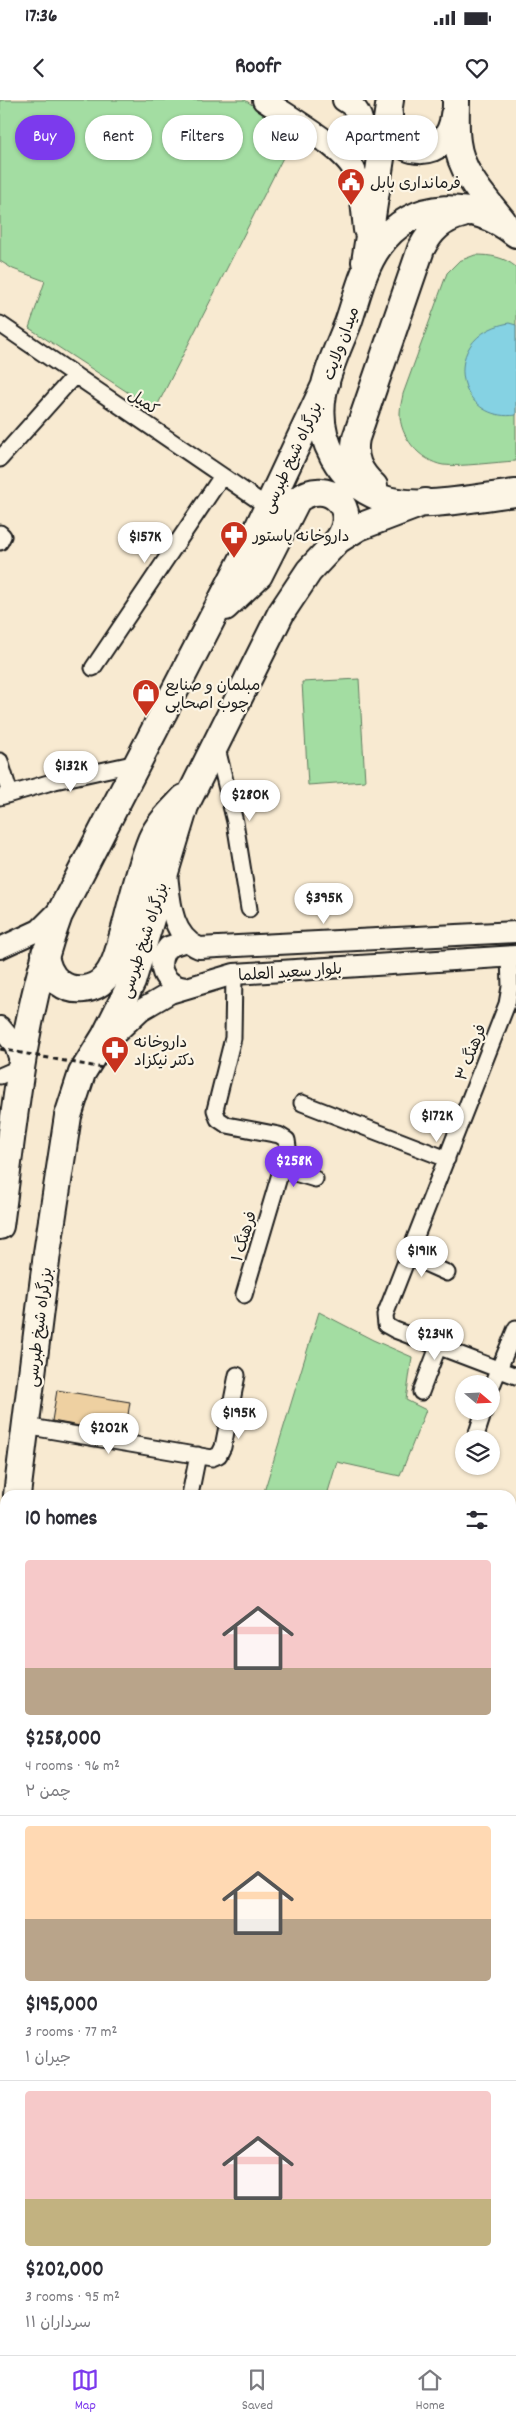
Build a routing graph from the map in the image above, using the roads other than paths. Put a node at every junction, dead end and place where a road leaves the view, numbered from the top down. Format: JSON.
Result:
{"nodes":[{"id":1,"x":264,"y":100,"type":"edge"},
{"id":2,"x":344,"y":100,"type":"edge"},
{"id":3,"x":455,"y":100,"type":"edge"},
{"id":4,"x":389,"y":103,"type":"edge"},
{"id":5,"x":286,"y":115,"type":"edge"},
{"id":6,"x":317,"y":136,"type":"edge"},
{"id":7,"x":317,"y":137,"type":"edge"},
{"id":8,"x":481,"y":213,"type":"junction"},
{"id":9,"x":511,"y":230,"type":"edge"},
{"id":10,"x":368,"y":246,"type":"junction"},
{"id":11,"x":362,"y":281,"type":"junction"},
{"id":12,"x":0,"y":324,"type":"edge"},
{"id":13,"x":75,"y":375,"type":"junction"},
{"id":14,"x":326,"y":383,"type":"junction"},
{"id":15,"x":0,"y":458,"type":"edge"},
{"id":16,"x":222,"y":476,"type":"junction"},
{"id":17,"x":516,"y":493,"type":"edge"},
{"id":18,"x":418,"y":503,"type":"junction"},
{"id":19,"x":268,"y":507,"type":"junction"},
{"id":20,"x":0,"y":533,"type":"edge"},
{"id":21,"x":338,"y":540,"type":"junction"},
{"id":22,"x":0,"y":542,"type":"edge"},
{"id":23,"x":211,"y":620,"type":"junction"},
{"id":24,"x":93,"y":668,"type":"dead end"},
{"id":25,"x":216,"y":742,"type":"junction"},
{"id":26,"x":0,"y":761,"type":"edge"},
{"id":27,"x":137,"y":763,"type":"junction"},
{"id":28,"x":192,"y":790,"type":"junction"},
{"id":29,"x":5,"y":796,"type":"edge"},
{"id":30,"x":166,"y":869,"type":"junction"},
{"id":31,"x":67,"y":897,"type":"junction"},
{"id":32,"x":249,"y":909,"type":"dead end"},
{"id":33,"x":516,"y":932,"type":"edge"},
{"id":34,"x":186,"y":940,"type":"junction"},
{"id":35,"x":0,"y":948,"type":"edge"},
{"id":36,"x":45,"y":953,"type":"junction"},
{"id":37,"x":513,"y":956,"type":"edge"},
{"id":38,"x":234,"y":974,"type":"junction"},
{"id":39,"x":185,"y":988,"type":"junction"},
{"id":40,"x":0,"y":1027,"type":"edge"},
{"id":41,"x":97,"y":1063,"type":"junction"},
{"id":42,"x":11,"y":1071,"type":"edge"},
{"id":43,"x":302,"y":1103,"type":"dead end"},
{"id":44,"x":447,"y":1159,"type":"junction"},
{"id":45,"x":281,"y":1169,"type":"junction"},
{"id":46,"x":315,"y":1179,"type":"dead end"},
{"id":47,"x":0,"y":1226,"type":"edge"},
{"id":48,"x":409,"y":1256,"type":"junction"},
{"id":49,"x":447,"y":1273,"type":"dead end"},
{"id":50,"x":244,"y":1295,"type":"dead end"},
{"id":51,"x":516,"y":1328,"type":"edge"},
{"id":52,"x":438,"y":1346,"type":"junction"},
{"id":53,"x":497,"y":1369,"type":"junction"},
{"id":54,"x":237,"y":1375,"type":"dead end"},
{"id":55,"x":495,"y":1375,"type":"edge"},
{"id":56,"x":516,"y":1376,"type":"edge"},
{"id":57,"x":422,"y":1392,"type":"dead end"},
{"id":58,"x":25,"y":1426,"type":"junction"},
{"id":59,"x":198,"y":1455,"type":"junction"},
{"id":60,"x":18,"y":1490,"type":"edge"},
{"id":61,"x":191,"y":1490,"type":"edge"}],
"edges":[{"from":1,"to":5,"type":"main road"},
{"from":2,"to":6,"type":"main road"},
{"from":3,"to":4,"type":"highway"},
{"from":3,"to":9,"type":"highway"},
{"from":4,"to":10,"type":"highway"},
{"from":7,"to":10,"type":"main road"},
{"from":8,"to":9,"type":"highway","name":"میدان ولایت"},
{"from":8,"to":11,"type":"highway","name":"میدان ولایت"},
{"from":8,"to":18,"type":"highway"},
{"from":10,"to":11,"type":"highway"},
{"from":11,"to":14,"type":"highway","name":"میدان ولایت"},
{"from":12,"to":13,"type":"street","name":"کمیل"},
{"from":13,"to":15,"type":"street"},
{"from":13,"to":16,"type":"street","name":"کمیل"},
{"from":14,"to":18,"type":"highway","name":"میدان ولایت"},
{"from":14,"to":19,"type":"highway","name":"بزرگراه شیخ طبرسی"},
{"from":16,"to":19,"type":"street","name":"کمیل"},
{"from":16,"to":24,"type":"street"},
{"from":17,"to":18,"type":"highway","name":"میدان ولایت"},
{"from":18,"to":21,"type":"highway","name":"بزرگراه شیخ طبرسی"},
{"from":19,"to":23,"type":"highway","name":"بزرگراه شیخ طبرسی"},
{"from":20,"to":22,"type":"street"},
{"from":21,"to":23,"type":"highway"},
{"from":21,"to":25,"type":"highway","name":"بزرگراه شیخ طبرسی"},
{"from":23,"to":27,"type":"highway","name":"بزرگراه شیخ طبرسی"},
{"from":25,"to":28,"type":"highway","name":"بزرگراه شیخ طبرسی"},
{"from":25,"to":32,"type":"street"},
{"from":26,"to":29,"type":"street"},
{"from":27,"to":29,"type":"street"},
{"from":27,"to":31,"type":"highway","name":"بزرگراه شیخ طبرسی"},
{"from":28,"to":30,"type":"highway","name":"بزرگراه شیخ طبرسی"},
{"from":28,"to":36,"type":"highway"},
{"from":30,"to":34,"type":"main road"},
{"from":30,"to":41,"type":"highway","name":"بزرگراه شیخ طبرسی"},
{"from":31,"to":35,"type":"main road"},
{"from":31,"to":36,"type":"highway","name":"بزرگراه شیخ طبرسی"},
{"from":33,"to":34,"type":"main road","name":"بلوار سعید العلما"},
{"from":34,"to":39,"type":"main road"},
{"from":36,"to":42,"type":"highway","name":"بزرگراه شیخ طبرسی"},
{"from":37,"to":38,"type":"main road","name":"بلوار سعید العلما"},
{"from":37,"to":44,"type":"street","name":"فرهنگ ۳"},
{"from":38,"to":39,"type":"main road","name":"بلوار سعید العلما"},
{"from":38,"to":45,"type":"street","name":"فرهنگ ۱"},
{"from":39,"to":41,"type":"main road","name":"بلوار سعید العلما"},
{"from":40,"to":42,"type":"main road"},
{"from":41,"to":58,"type":"highway","name":"بزرگراه شیخ طبرسی"},
{"from":42,"to":47,"type":"highway","name":"بزرگراه شیخ طبرسی"},
{"from":43,"to":44,"type":"street"},
{"from":44,"to":48,"type":"street","name":"فرهنگ ۳"},
{"from":45,"to":46,"type":"street"},
{"from":45,"to":50,"type":"street","name":"فرهنگ ۱"},
{"from":48,"to":49,"type":"street"},
{"from":48,"to":52,"type":"street","name":"فرهنگ ۳"},
{"from":51,"to":53,"type":"street"},
{"from":52,"to":53,"type":"street"},
{"from":52,"to":57,"type":"street"},
{"from":53,"to":55,"type":"street"},
{"from":53,"to":56,"type":"street"},
{"from":54,"to":59,"type":"street"},
{"from":58,"to":59,"type":"street"},
{"from":58,"to":60,"type":"highway","name":"بزرگراه شیخ طبرسی"},
{"from":59,"to":61,"type":"street"}]}
